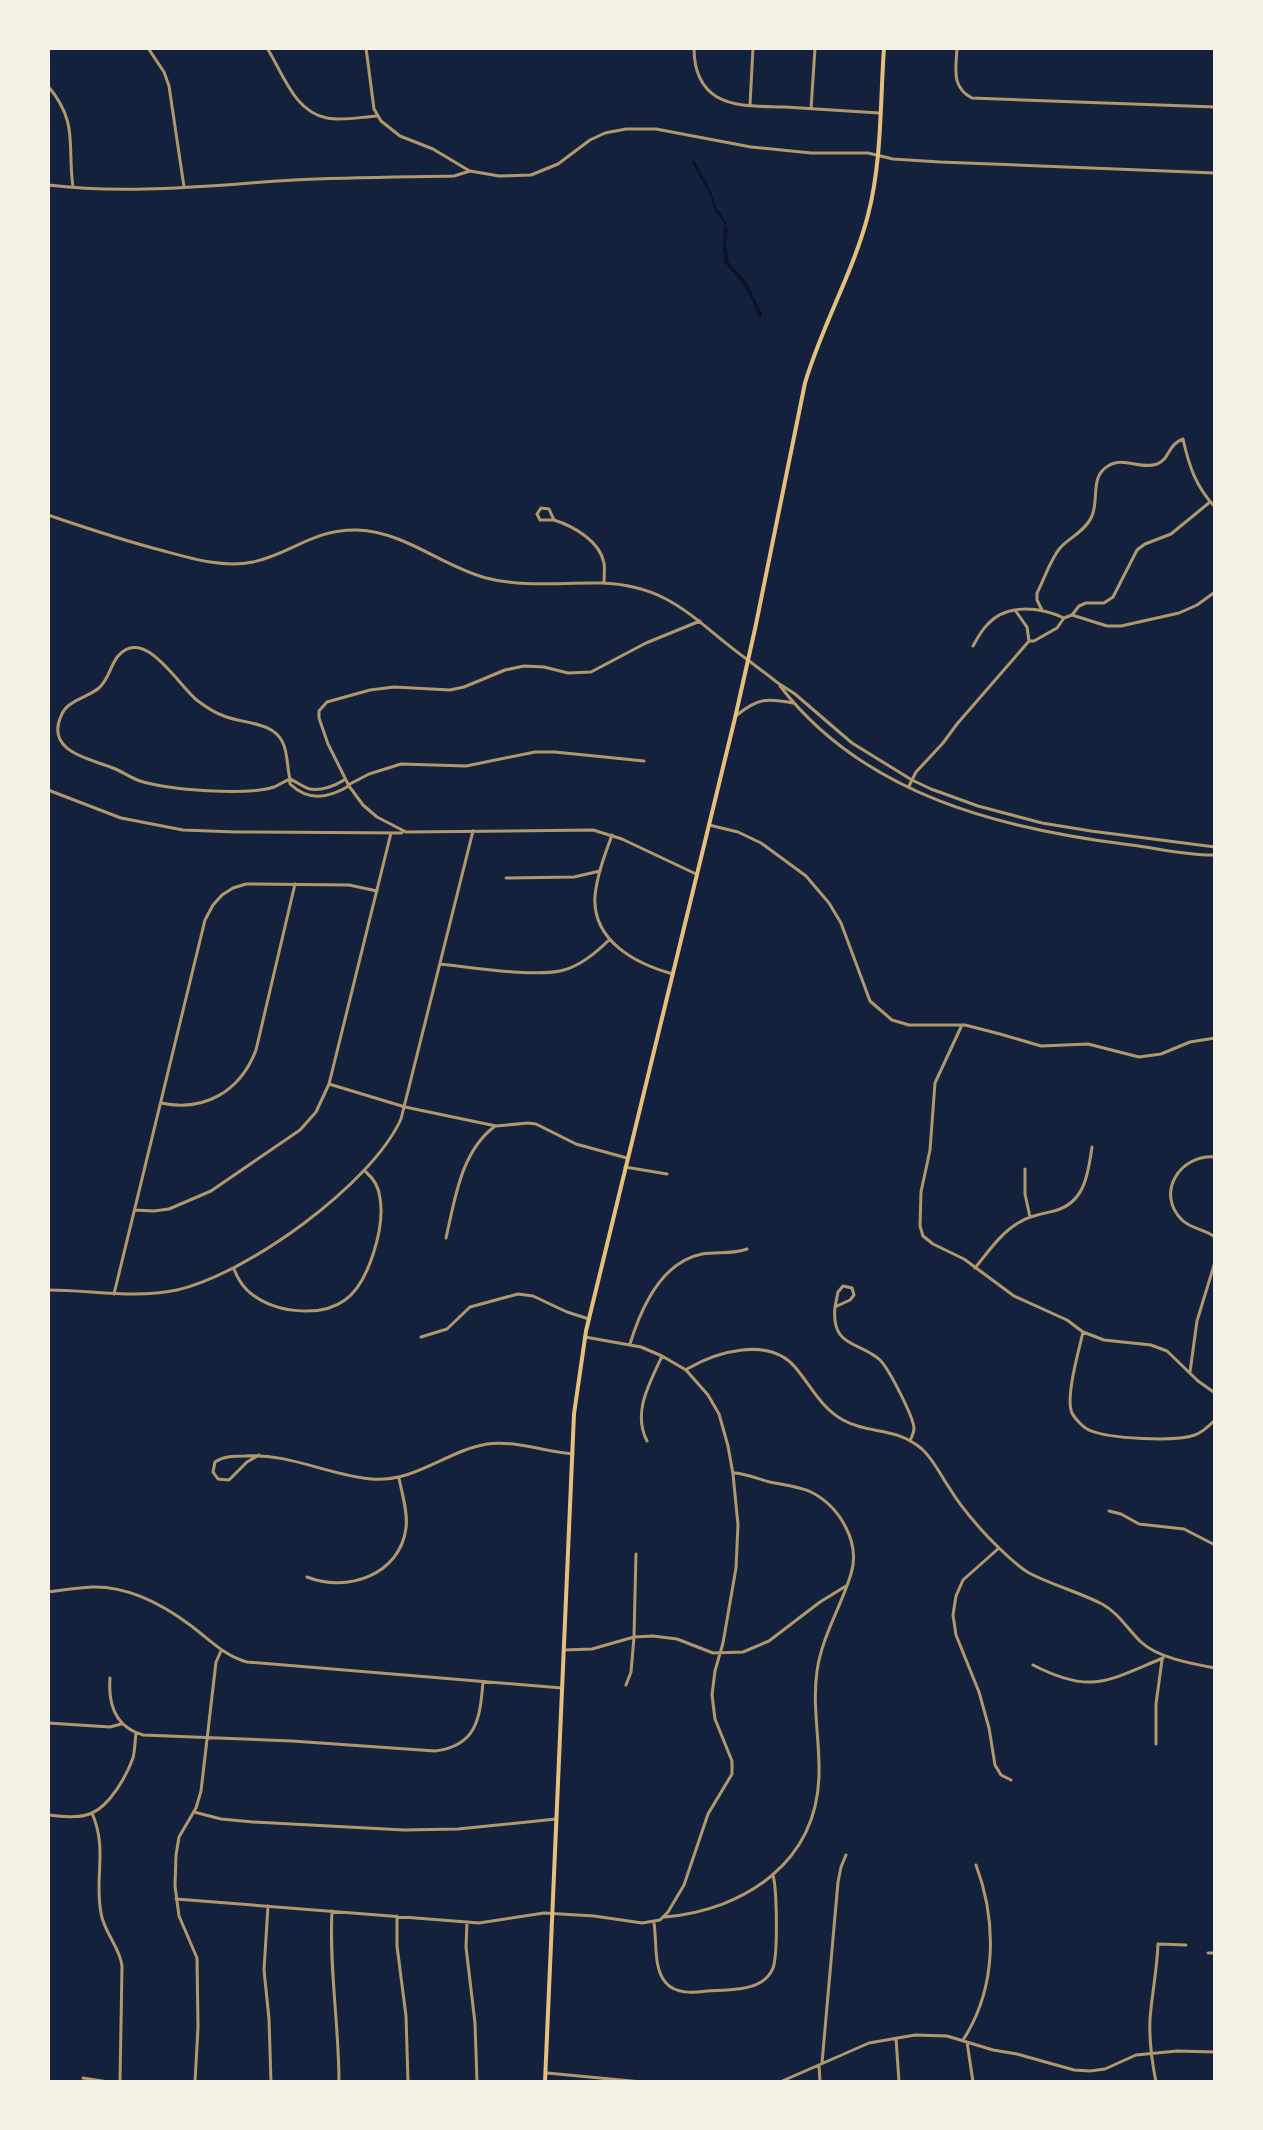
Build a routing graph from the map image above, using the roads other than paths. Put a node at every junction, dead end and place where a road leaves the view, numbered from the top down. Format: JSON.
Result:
{"nodes":[{"id":1,"x":148,"y":48,"type":"edge"},
{"id":2,"x":267,"y":48,"type":"edge"},
{"id":3,"x":366,"y":48,"type":"edge"},
{"id":4,"x":694,"y":48,"type":"edge"},
{"id":5,"x":753,"y":48,"type":"edge"},
{"id":6,"x":815,"y":48,"type":"edge"},
{"id":7,"x":884,"y":48,"type":"edge"},
{"id":8,"x":957,"y":48,"type":"edge"},
{"id":9,"x":48,"y":86,"type":"edge"},
{"id":10,"x":750,"y":105,"type":"junction"},
{"id":11,"x":1215,"y":107,"type":"edge"},
{"id":12,"x":811,"y":109,"type":"junction"},
{"id":13,"x":879,"y":113,"type":"junction"},
{"id":14,"x":377,"y":116,"type":"junction"},
{"id":15,"x":877,"y":155,"type":"junction"},
{"id":16,"x":470,"y":171,"type":"junction"},
{"id":17,"x":1215,"y":173,"type":"edge"},
{"id":18,"x":48,"y":185,"type":"edge"},
{"id":19,"x":73,"y":187,"type":"junction"},
{"id":20,"x":184,"y":187,"type":"junction"},
{"id":21,"x":1210,"y":502,"type":"junction"},
{"id":22,"x":1215,"y":507,"type":"edge"},
{"id":23,"x":48,"y":515,"type":"edge"},
{"id":24,"x":554,"y":520,"type":"dead end"},
{"id":25,"x":604,"y":583,"type":"junction"},
{"id":26,"x":1215,"y":592,"type":"edge"},
{"id":27,"x":1015,"y":610,"type":"junction"},
{"id":28,"x":1042,"y":610,"type":"junction"},
{"id":29,"x":1072,"y":615,"type":"junction"},
{"id":30,"x":1064,"y":618,"type":"junction"},
{"id":31,"x":700,"y":621,"type":"junction"},
{"id":32,"x":1029,"y":641,"type":"junction"},
{"id":33,"x":973,"y":646,"type":"dead end"},
{"id":34,"x":748,"y":660,"type":"junction"},
{"id":35,"x":778,"y":683,"type":"junction"},
{"id":36,"x":794,"y":703,"type":"junction"},
{"id":37,"x":735,"y":718,"type":"junction"},
{"id":38,"x":644,"y":761,"type":"dead end"},
{"id":39,"x":290,"y":779,"type":"junction"},
{"id":40,"x":344,"y":780,"type":"junction"},
{"id":41,"x":912,"y":780,"type":"junction"},
{"id":42,"x":338,"y":784,"type":"junction"},
{"id":43,"x":303,"y":786,"type":"junction"},
{"id":44,"x":348,"y":786,"type":"junction"},
{"id":45,"x":322,"y":788,"type":"junction"},
{"id":46,"x":908,"y":788,"type":"junction"},
{"id":47,"x":48,"y":790,"type":"edge"},
{"id":48,"x":342,"y":790,"type":"junction"},
{"id":49,"x":299,"y":791,"type":"junction"},
{"id":50,"x":321,"y":797,"type":"junction"},
{"id":51,"x":709,"y":825,"type":"junction"},
{"id":52,"x":473,"y":831,"type":"junction"},
{"id":53,"x":406,"y":832,"type":"junction"},
{"id":54,"x":391,"y":833,"type":"junction"},
{"id":55,"x":612,"y":835,"type":"junction"},
{"id":56,"x":1215,"y":847,"type":"edge"},
{"id":57,"x":1215,"y":855,"type":"edge"},
{"id":58,"x":600,"y":871,"type":"junction"},
{"id":59,"x":697,"y":874,"type":"junction"},
{"id":60,"x":506,"y":878,"type":"dead end"},
{"id":61,"x":295,"y":884,"type":"junction"},
{"id":62,"x":377,"y":891,"type":"junction"},
{"id":63,"x":610,"y":939,"type":"junction"},
{"id":64,"x":440,"y":964,"type":"junction"},
{"id":65,"x":673,"y":974,"type":"junction"},
{"id":66,"x":962,"y":1025,"type":"junction"},
{"id":67,"x":1215,"y":1038,"type":"edge"},
{"id":68,"x":329,"y":1084,"type":"junction"},
{"id":69,"x":161,"y":1103,"type":"junction"},
{"id":70,"x":405,"y":1107,"type":"junction"},
{"id":71,"x":496,"y":1126,"type":"junction"},
{"id":72,"x":1092,"y":1147,"type":"dead end"},
{"id":73,"x":1215,"y":1157,"type":"edge"},
{"id":74,"x":627,"y":1158,"type":"junction"},
{"id":75,"x":625,"y":1167,"type":"junction"},
{"id":76,"x":1025,"y":1169,"type":"dead end"},
{"id":77,"x":366,"y":1171,"type":"junction"},
{"id":78,"x":667,"y":1174,"type":"dead end"},
{"id":79,"x":135,"y":1210,"type":"junction"},
{"id":80,"x":1030,"y":1217,"type":"junction"},
{"id":81,"x":1215,"y":1237,"type":"edge"},
{"id":82,"x":446,"y":1238,"type":"dead end"},
{"id":83,"x":747,"y":1249,"type":"dead end"},
{"id":84,"x":1215,"y":1262,"type":"edge"},
{"id":85,"x":975,"y":1268,"type":"junction"},
{"id":86,"x":234,"y":1269,"type":"junction"},
{"id":87,"x":48,"y":1290,"type":"edge"},
{"id":88,"x":114,"y":1294,"type":"junction"},
{"id":89,"x":835,"y":1307,"type":"junction"},
{"id":90,"x":589,"y":1319,"type":"junction"},
{"id":91,"x":1083,"y":1332,"type":"junction"},
{"id":92,"x":421,"y":1337,"type":"dead end"},
{"id":93,"x":585,"y":1337,"type":"junction"},
{"id":94,"x":630,"y":1344,"type":"junction"},
{"id":95,"x":662,"y":1356,"type":"junction"},
{"id":96,"x":686,"y":1370,"type":"junction"},
{"id":97,"x":1190,"y":1372,"type":"junction"},
{"id":98,"x":1215,"y":1393,"type":"edge"},
{"id":99,"x":1215,"y":1420,"type":"edge"},
{"id":100,"x":647,"y":1441,"type":"dead end"},
{"id":101,"x":910,"y":1441,"type":"junction"},
{"id":102,"x":573,"y":1454,"type":"junction"},
{"id":103,"x":259,"y":1455,"type":"junction"},
{"id":104,"x":733,"y":1474,"type":"junction"},
{"id":105,"x":399,"y":1478,"type":"junction"},
{"id":106,"x":1109,"y":1511,"type":"dead end"},
{"id":107,"x":1215,"y":1545,"type":"edge"},
{"id":108,"x":999,"y":1548,"type":"junction"},
{"id":109,"x":636,"y":1554,"type":"dead end"},
{"id":110,"x":307,"y":1577,"type":"dead end"},
{"id":111,"x":846,"y":1586,"type":"junction"},
{"id":112,"x":48,"y":1592,"type":"edge"},
{"id":113,"x":634,"y":1637,"type":"junction"},
{"id":114,"x":564,"y":1650,"type":"junction"},
{"id":115,"x":221,"y":1651,"type":"junction"},
{"id":116,"x":719,"y":1653,"type":"junction"},
{"id":117,"x":1163,"y":1657,"type":"junction"},
{"id":118,"x":1033,"y":1665,"type":"dead end"},
{"id":119,"x":1215,"y":1668,"type":"edge"},
{"id":120,"x":110,"y":1678,"type":"dead end"},
{"id":121,"x":483,"y":1682,"type":"junction"},
{"id":122,"x":626,"y":1685,"type":"dead end"},
{"id":123,"x":562,"y":1688,"type":"junction"},
{"id":124,"x":48,"y":1723,"type":"edge"},
{"id":125,"x":121,"y":1724,"type":"junction"},
{"id":126,"x":136,"y":1733,"type":"junction"},
{"id":127,"x":207,"y":1738,"type":"junction"},
{"id":128,"x":1156,"y":1744,"type":"dead end"},
{"id":129,"x":1011,"y":1780,"type":"dead end"},
{"id":130,"x":194,"y":1812,"type":"junction"},
{"id":131,"x":92,"y":1813,"type":"junction"},
{"id":132,"x":48,"y":1815,"type":"edge"},
{"id":133,"x":556,"y":1819,"type":"junction"},
{"id":134,"x":846,"y":1855,"type":"dead end"},
{"id":135,"x":976,"y":1865,"type":"dead end"},
{"id":136,"x":773,"y":1875,"type":"junction"},
{"id":137,"x":176,"y":1899,"type":"junction"},
{"id":138,"x":268,"y":1905,"type":"junction"},
{"id":139,"x":332,"y":1911,"type":"junction"},
{"id":140,"x":553,"y":1913,"type":"junction"},
{"id":141,"x":397,"y":1916,"type":"junction"},
{"id":142,"x":665,"y":1917,"type":"junction"},
{"id":143,"x":467,"y":1922,"type":"junction"},
{"id":144,"x":654,"y":1922,"type":"junction"},
{"id":145,"x":1186,"y":1945,"type":"dead end"},
{"id":146,"x":1208,"y":1953,"type":"dead end"},
{"id":147,"x":1215,"y":1953,"type":"edge"},
{"id":148,"x":896,"y":2037,"type":"junction"},
{"id":149,"x":965,"y":2041,"type":"junction"},
{"id":150,"x":1215,"y":2052,"type":"edge"},
{"id":151,"x":1151,"y":2054,"type":"junction"},
{"id":152,"x":820,"y":2064,"type":"junction"},
{"id":153,"x":545,"y":2073,"type":"junction"},
{"id":154,"x":83,"y":2078,"type":"dead end"},
{"id":155,"x":108,"y":2082,"type":"edge"},
{"id":156,"x":120,"y":2082,"type":"edge"},
{"id":157,"x":195,"y":2082,"type":"edge"},
{"id":158,"x":271,"y":2082,"type":"edge"},
{"id":159,"x":339,"y":2082,"type":"edge"},
{"id":160,"x":408,"y":2082,"type":"edge"},
{"id":161,"x":477,"y":2082,"type":"edge"},
{"id":162,"x":545,"y":2082,"type":"edge"},
{"id":163,"x":642,"y":2082,"type":"edge"},
{"id":164,"x":780,"y":2082,"type":"edge"},
{"id":165,"x":820,"y":2082,"type":"edge"},
{"id":166,"x":899,"y":2082,"type":"edge"},
{"id":167,"x":973,"y":2082,"type":"edge"},
{"id":168,"x":1156,"y":2082,"type":"edge"}],
"edges":[{"from":1,"to":20,"type":"street"},
{"from":2,"to":14,"type":"street"},
{"from":3,"to":14,"type":"street"},
{"from":4,"to":10,"type":"street"},
{"from":5,"to":10,"type":"street"},
{"from":6,"to":12,"type":"street"},
{"from":7,"to":13,"type":"main road"},
{"from":8,"to":11,"type":"street"},
{"from":9,"to":19,"type":"street"},
{"from":10,"to":12,"type":"street"},
{"from":12,"to":13,"type":"street"},
{"from":13,"to":15,"type":"main road"},
{"from":14,"to":16,"type":"street"},
{"from":15,"to":16,"type":"street"},
{"from":15,"to":17,"type":"street"},
{"from":15,"to":34,"type":"main road"},
{"from":16,"to":20,"type":"street"},
{"from":18,"to":19,"type":"street"},
{"from":19,"to":20,"type":"street"},
{"from":21,"to":22,"type":"street"},
{"from":21,"to":28,"type":"street"},
{"from":21,"to":29,"type":"street"},
{"from":23,"to":25,"type":"street"},
{"from":24,"to":25,"type":"street"},
{"from":25,"to":31,"type":"street"},
{"from":26,"to":29,"type":"street"},
{"from":27,"to":28,"type":"street"},
{"from":27,"to":32,"type":"street"},
{"from":27,"to":33,"type":"street"},
{"from":28,"to":30,"type":"street"},
{"from":29,"to":30,"type":"street"},
{"from":30,"to":32,"type":"street"},
{"from":31,"to":34,"type":"street"},
{"from":31,"to":40,"type":"street"},
{"from":32,"to":41,"type":"street"},
{"from":34,"to":35,"type":"street"},
{"from":34,"to":37,"type":"main road"},
{"from":35,"to":36,"type":"street"},
{"from":35,"to":41,"type":"street"},
{"from":36,"to":37,"type":"street"},
{"from":36,"to":46,"type":"street"},
{"from":37,"to":51,"type":"main road"},
{"from":38,"to":44,"type":"street"},
{"from":39,"to":39,"type":"street"},
{"from":39,"to":43,"type":"street"},
{"from":39,"to":49,"type":"street"},
{"from":40,"to":42,"type":"street"},
{"from":40,"to":44,"type":"street"},
{"from":41,"to":46,"type":"street"},
{"from":41,"to":56,"type":"street"},
{"from":42,"to":45,"type":"street"},
{"from":42,"to":48,"type":"street"},
{"from":43,"to":45,"type":"street"},
{"from":43,"to":49,"type":"street"},
{"from":44,"to":48,"type":"street"},
{"from":44,"to":53,"type":"street"},
{"from":45,"to":50,"type":"street"},
{"from":46,"to":57,"type":"street"},
{"from":47,"to":54,"type":"street"},
{"from":48,"to":50,"type":"street"},
{"from":49,"to":50,"type":"street"},
{"from":51,"to":59,"type":"main road"},
{"from":51,"to":66,"type":"street"},
{"from":52,"to":53,"type":"street"},
{"from":52,"to":55,"type":"street"},
{"from":52,"to":64,"type":"street"},
{"from":53,"to":54,"type":"street"},
{"from":54,"to":62,"type":"street"},
{"from":55,"to":58,"type":"street"},
{"from":55,"to":59,"type":"street"},
{"from":58,"to":60,"type":"street"},
{"from":58,"to":63,"type":"street"},
{"from":59,"to":65,"type":"main road"},
{"from":61,"to":62,"type":"street"},
{"from":61,"to":69,"type":"street"},
{"from":61,"to":69,"type":"street"},
{"from":62,"to":68,"type":"street"},
{"from":63,"to":64,"type":"street"},
{"from":63,"to":65,"type":"street"},
{"from":64,"to":70,"type":"street"},
{"from":65,"to":74,"type":"main road"},
{"from":66,"to":67,"type":"street"},
{"from":66,"to":85,"type":"street"},
{"from":68,"to":70,"type":"street"},
{"from":68,"to":79,"type":"street"},
{"from":69,"to":79,"type":"street"},
{"from":70,"to":71,"type":"street"},
{"from":70,"to":77,"type":"street"},
{"from":71,"to":74,"type":"street"},
{"from":71,"to":82,"type":"street"},
{"from":72,"to":80,"type":"street"},
{"from":73,"to":81,"type":"street"},
{"from":74,"to":75,"type":"main road"},
{"from":75,"to":78,"type":"street"},
{"from":75,"to":90,"type":"main road"},
{"from":76,"to":80,"type":"street"},
{"from":77,"to":86,"type":"street"},
{"from":77,"to":86,"type":"street"},
{"from":79,"to":88,"type":"street"},
{"from":80,"to":85,"type":"street"},
{"from":83,"to":94,"type":"street"},
{"from":84,"to":97,"type":"street"},
{"from":85,"to":91,"type":"street"},
{"from":86,"to":88,"type":"street"},
{"from":87,"to":88,"type":"street"},
{"from":89,"to":89,"type":"street"},
{"from":89,"to":101,"type":"street"},
{"from":90,"to":92,"type":"street"},
{"from":90,"to":93,"type":"main road"},
{"from":91,"to":97,"type":"street"},
{"from":91,"to":99,"type":"street"},
{"from":93,"to":94,"type":"street"},
{"from":93,"to":102,"type":"main road"},
{"from":94,"to":95,"type":"street"},
{"from":95,"to":96,"type":"street"},
{"from":95,"to":100,"type":"street"},
{"from":96,"to":101,"type":"street"},
{"from":96,"to":104,"type":"street"},
{"from":97,"to":98,"type":"street"},
{"from":101,"to":108,"type":"street"},
{"from":102,"to":105,"type":"street"},
{"from":102,"to":114,"type":"main road"},
{"from":103,"to":103,"type":"street"},
{"from":103,"to":105,"type":"street"},
{"from":104,"to":111,"type":"street"},
{"from":104,"to":116,"type":"street"},
{"from":105,"to":110,"type":"street"},
{"from":106,"to":107,"type":"street"},
{"from":108,"to":117,"type":"street"},
{"from":108,"to":129,"type":"street"},
{"from":109,"to":113,"type":"street"},
{"from":111,"to":116,"type":"street"},
{"from":111,"to":136,"type":"street"},
{"from":112,"to":115,"type":"street"},
{"from":113,"to":114,"type":"street"},
{"from":113,"to":116,"type":"street"},
{"from":113,"to":122,"type":"street"},
{"from":114,"to":123,"type":"main road"},
{"from":115,"to":121,"type":"street"},
{"from":115,"to":127,"type":"street"},
{"from":116,"to":142,"type":"street"},
{"from":117,"to":118,"type":"street"},
{"from":117,"to":119,"type":"street"},
{"from":117,"to":128,"type":"street"},
{"from":120,"to":125,"type":"street"},
{"from":121,"to":123,"type":"street"},
{"from":121,"to":127,"type":"street"},
{"from":123,"to":133,"type":"main road"},
{"from":124,"to":125,"type":"street"},
{"from":125,"to":126,"type":"street"},
{"from":126,"to":127,"type":"street"},
{"from":126,"to":131,"type":"street"},
{"from":127,"to":130,"type":"street"},
{"from":130,"to":133,"type":"street"},
{"from":130,"to":137,"type":"street"},
{"from":131,"to":132,"type":"street"},
{"from":131,"to":156,"type":"street"},
{"from":133,"to":140,"type":"main road"},
{"from":134,"to":152,"type":"street"},
{"from":135,"to":149,"type":"street"},
{"from":136,"to":142,"type":"street"},
{"from":136,"to":144,"type":"street"},
{"from":137,"to":138,"type":"street"},
{"from":137,"to":157,"type":"street"},
{"from":138,"to":139,"type":"street"},
{"from":138,"to":158,"type":"street"},
{"from":139,"to":141,"type":"street"},
{"from":139,"to":159,"type":"street"},
{"from":140,"to":143,"type":"street"},
{"from":140,"to":144,"type":"street"},
{"from":140,"to":153,"type":"main road"},
{"from":141,"to":143,"type":"street"},
{"from":141,"to":160,"type":"street"},
{"from":142,"to":144,"type":"street"},
{"from":143,"to":161,"type":"street"},
{"from":145,"to":151,"type":"street"},
{"from":146,"to":147,"type":"street"},
{"from":148,"to":149,"type":"street"},
{"from":148,"to":152,"type":"street"},
{"from":148,"to":166,"type":"street"},
{"from":149,"to":151,"type":"street"},
{"from":149,"to":167,"type":"street"},
{"from":150,"to":151,"type":"street"},
{"from":151,"to":168,"type":"street"},
{"from":152,"to":164,"type":"street"},
{"from":152,"to":165,"type":"street"},
{"from":153,"to":162,"type":"main road"},
{"from":153,"to":163,"type":"street"},
{"from":154,"to":155,"type":"street"}]}
